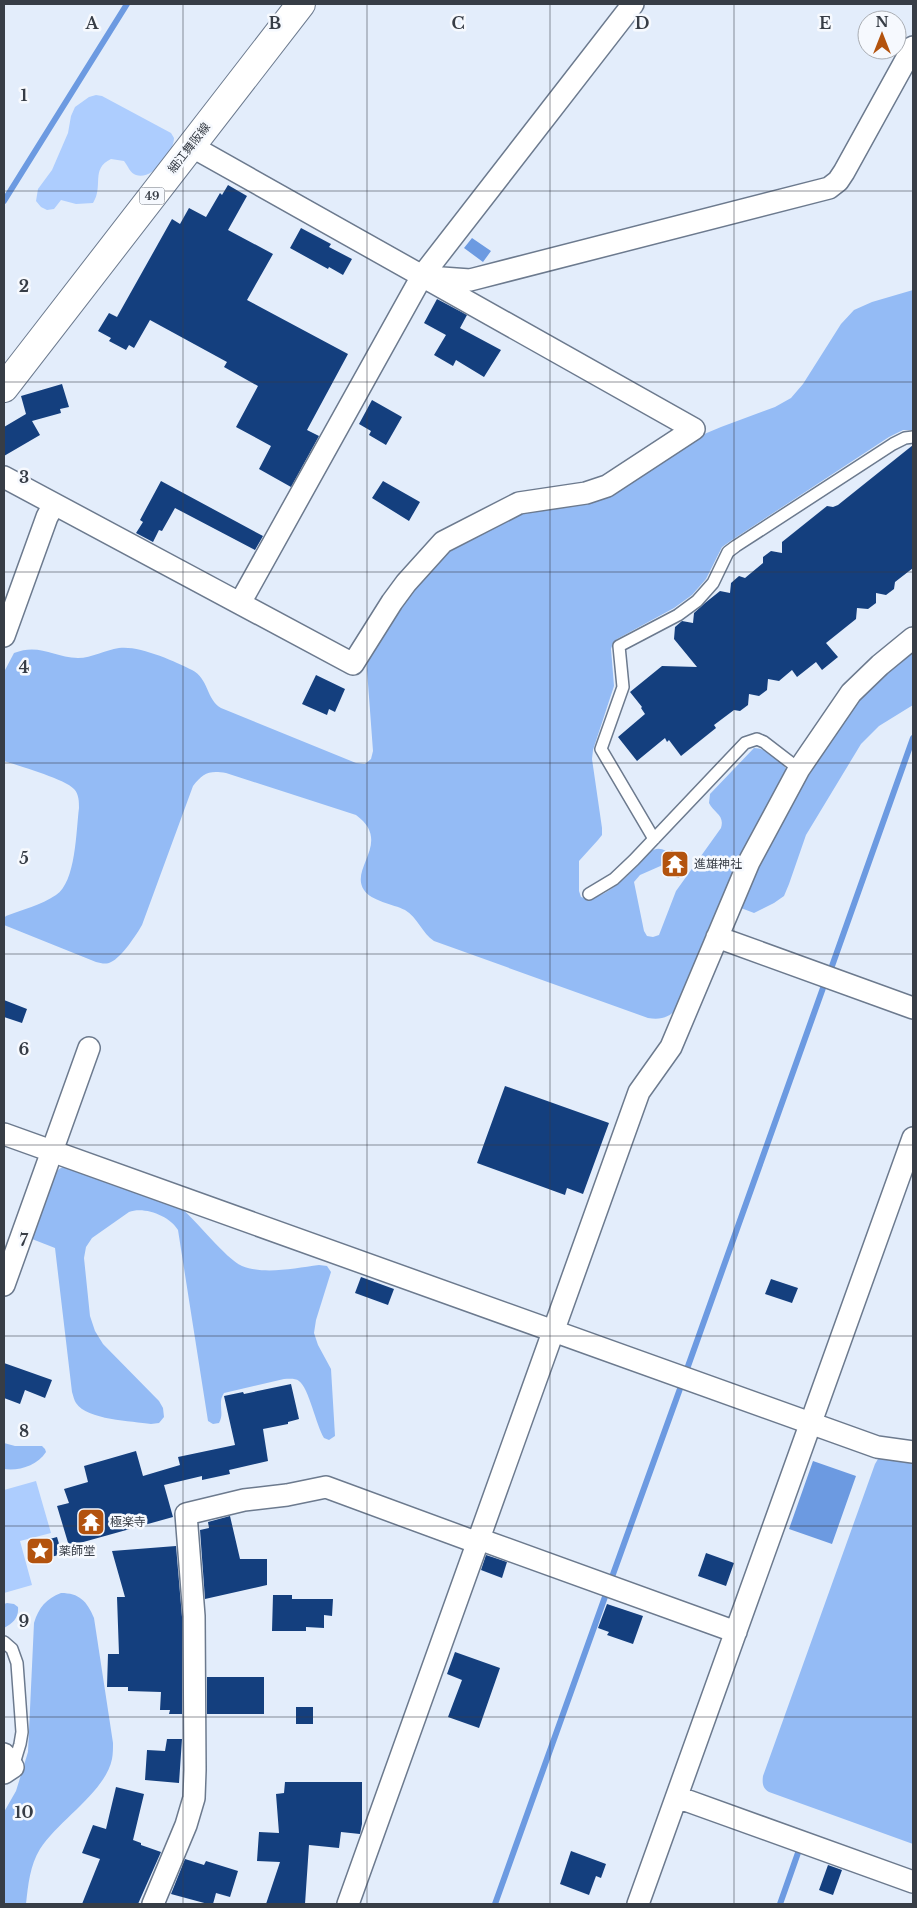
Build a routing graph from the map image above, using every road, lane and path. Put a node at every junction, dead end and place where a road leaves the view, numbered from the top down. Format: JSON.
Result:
{"nodes":[{"id":1,"x":301,"y":4,"type":"edge"},
{"id":2,"x":634,"y":4,"type":"edge"},
{"id":3,"x":913,"y":48,"type":"edge"},
{"id":4,"x":190,"y":146,"type":"junction"},
{"id":5,"x":422,"y":276,"type":"junction"},
{"id":6,"x":4,"y":388,"type":"edge"},
{"id":7,"x":913,"y":437,"type":"edge"},
{"id":8,"x":4,"y":477,"type":"edge"},
{"id":9,"x":54,"y":504,"type":"junction"},
{"id":10,"x":240,"y":603,"type":"junction"},
{"id":11,"x":4,"y":636,"type":"edge"},
{"id":12,"x":913,"y":638,"type":"edge"},
{"id":13,"x":799,"y":769,"type":"junction"},
{"id":14,"x":654,"y":839,"type":"junction"},
{"id":15,"x":589,"y":894,"type":"dead end"},
{"id":16,"x":717,"y":937,"type":"junction"},
{"id":17,"x":913,"y":1008,"type":"edge"},
{"id":18,"x":89,"y":1048,"type":"dead end"},
{"id":19,"x":4,"y":1134,"type":"edge"},
{"id":20,"x":913,"y":1138,"type":"edge"},
{"id":21,"x":52,"y":1151,"type":"junction"},
{"id":22,"x":4,"y":1285,"type":"edge"},
{"id":23,"x":554,"y":1331,"type":"junction"},
{"id":24,"x":811,"y":1423,"type":"junction"},
{"id":25,"x":913,"y":1452,"type":"edge"},
{"id":26,"x":478,"y":1541,"type":"junction"},
{"id":27,"x":736,"y":1632,"type":"junction"},
{"id":28,"x":4,"y":1642,"type":"edge"},
{"id":29,"x":7,"y":1765,"type":"edge"},
{"id":30,"x":677,"y":1797,"type":"junction"},
{"id":31,"x":913,"y":1882,"type":"edge"},
{"id":32,"x":153,"y":1904,"type":"edge"},
{"id":33,"x":348,"y":1904,"type":"edge"},
{"id":34,"x":638,"y":1904,"type":"edge"}],
"edges":[{"from":1,"to":4,"type":"main road","name":"細江舞阪線","number":"49"},
{"from":2,"to":5,"type":"street"},
{"from":3,"to":5,"type":"street"},
{"from":4,"to":5,"type":"street"},
{"from":4,"to":6,"type":"main road","name":"細江舞阪線","number":"49"},
{"from":5,"to":10,"type":"street"},
{"from":5,"to":10,"type":"street"},
{"from":7,"to":14,"type":"lane"},
{"from":8,"to":9,"type":"street"},
{"from":9,"to":10,"type":"street"},
{"from":9,"to":11,"type":"street"},
{"from":12,"to":13,"type":"street"},
{"from":13,"to":14,"type":"lane"},
{"from":13,"to":16,"type":"street"},
{"from":14,"to":15,"type":"lane"},
{"from":16,"to":17,"type":"street"},
{"from":16,"to":23,"type":"street"},
{"from":18,"to":21,"type":"street"},
{"from":19,"to":21,"type":"street"},
{"from":20,"to":24,"type":"street"},
{"from":21,"to":22,"type":"street"},
{"from":21,"to":23,"type":"street"},
{"from":23,"to":24,"type":"street"},
{"from":23,"to":26,"type":"street"},
{"from":24,"to":25,"type":"street"},
{"from":24,"to":27,"type":"street"},
{"from":26,"to":27,"type":"street"},
{"from":26,"to":32,"type":"street"},
{"from":26,"to":33,"type":"street"},
{"from":27,"to":30,"type":"street"},
{"from":28,"to":29,"type":"lane"},
{"from":30,"to":31,"type":"street"},
{"from":30,"to":34,"type":"street"}]}
